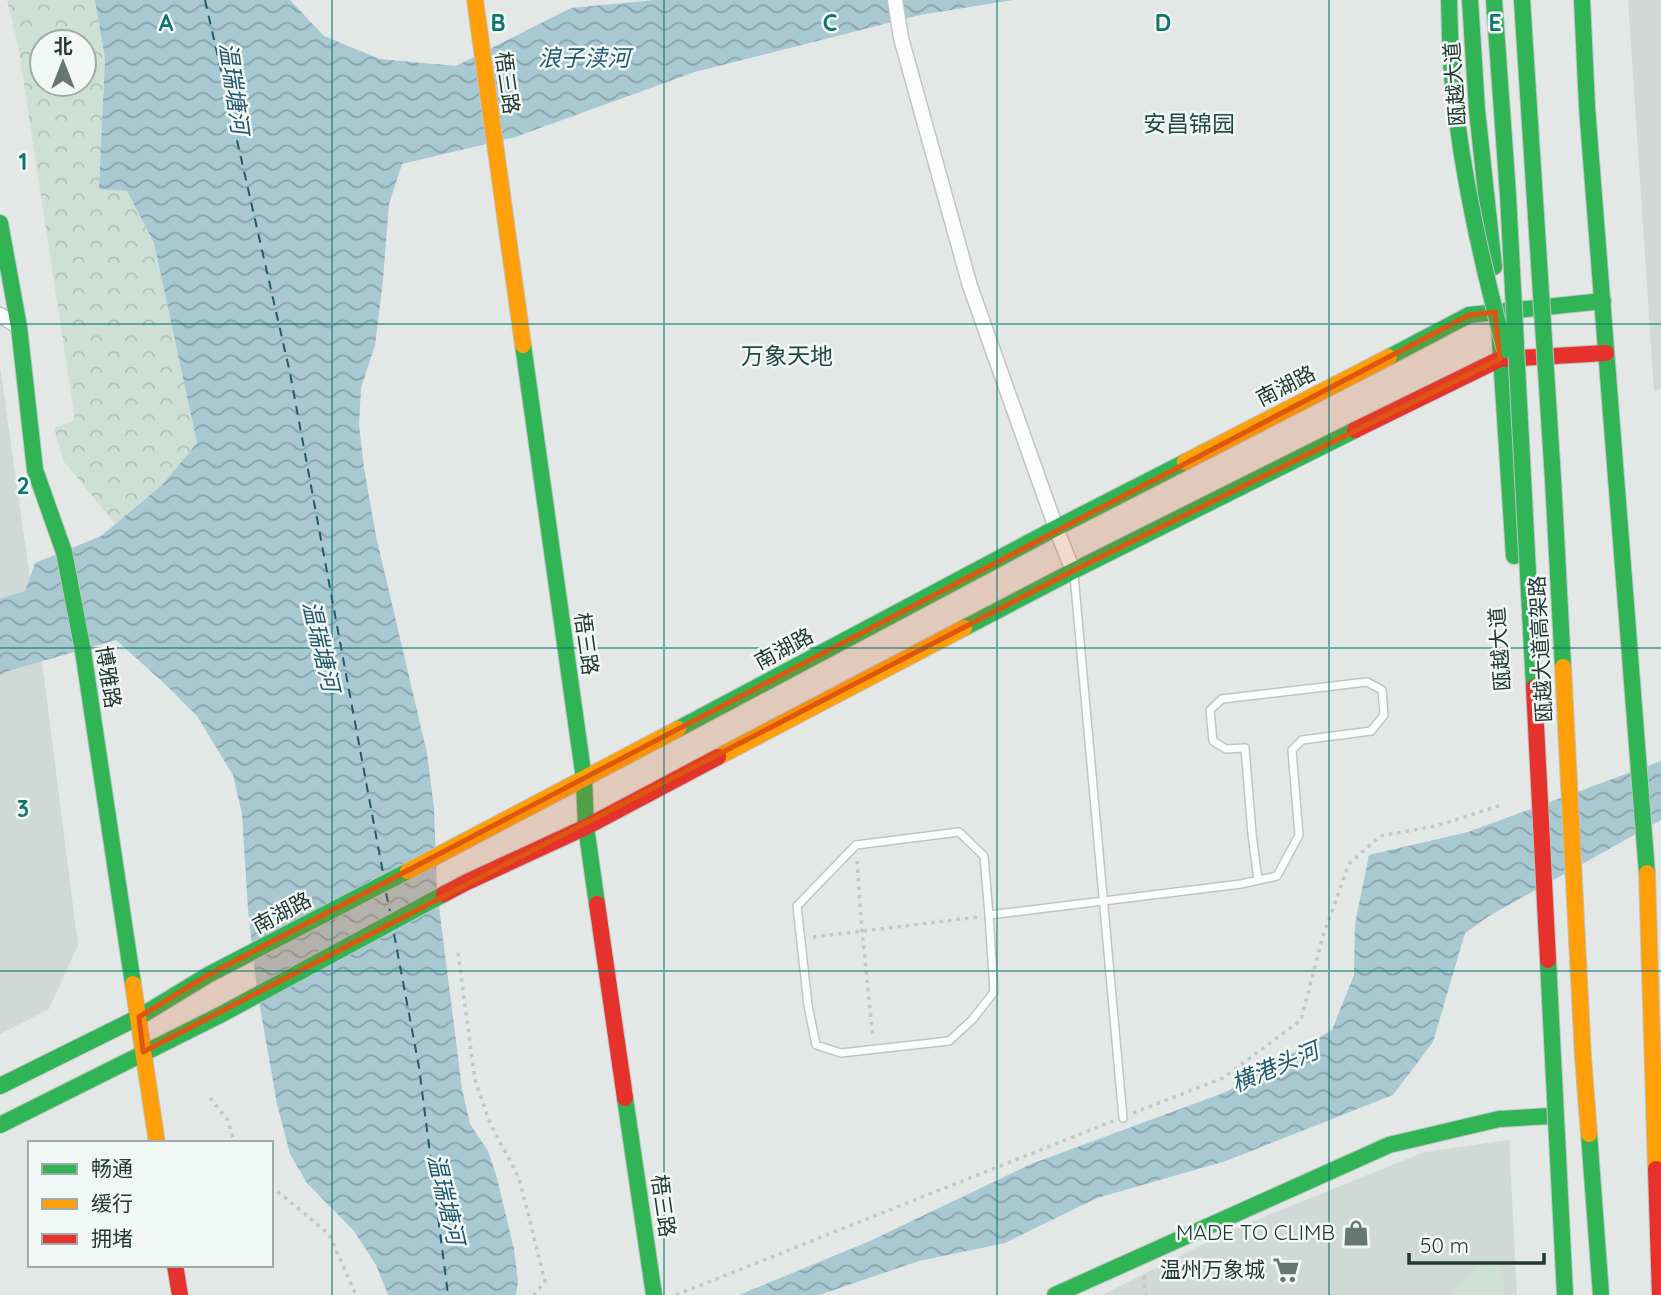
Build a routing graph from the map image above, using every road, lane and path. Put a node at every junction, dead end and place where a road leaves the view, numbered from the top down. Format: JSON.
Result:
{"nodes":[{"id":1,"x":475,"y":0,"type":"edge"},
{"id":2,"x":895,"y":0,"type":"edge"},
{"id":3,"x":1449,"y":0,"type":"edge"},
{"id":4,"x":1470,"y":0,"type":"edge"},
{"id":5,"x":1494,"y":0,"type":"edge"},
{"id":6,"x":1522,"y":0,"type":"edge"},
{"id":7,"x":1582,"y":0,"type":"edge"},
{"id":8,"x":0,"y":223,"type":"edge"},
{"id":9,"x":1603,"y":300,"type":"junction"},
{"id":10,"x":1499,"y":312,"type":"junction"},
{"id":11,"x":0,"y":315,"type":"edge"},
{"id":12,"x":19,"y":327,"type":"junction"},
{"id":13,"x":1606,"y":352,"type":"junction"},
{"id":14,"x":1500,"y":359,"type":"junction"},
{"id":15,"x":1519,"y":407,"type":"junction"},
{"id":16,"x":1056,"y":528,"type":"junction"},
{"id":17,"x":1073,"y":571,"type":"junction"},
{"id":18,"x":584,"y":779,"type":"junction"},
{"id":19,"x":586,"y":827,"type":"junction"},
{"id":20,"x":856,"y":845,"type":"junction"},
{"id":21,"x":1258,"y":880,"type":"junction"},
{"id":22,"x":1103,"y":902,"type":"junction"},
{"id":23,"x":989,"y":915,"type":"junction"},
{"id":24,"x":862,"y":931,"type":"junction"},
{"id":25,"x":800,"y":939,"type":"junction"},
{"id":26,"x":458,"y":953,"type":"dead end"},
{"id":27,"x":139,"y":1017,"type":"junction"},
{"id":28,"x":874,"y":1050,"type":"junction"},
{"id":29,"x":143,"y":1052,"type":"junction"},
{"id":30,"x":0,"y":1086,"type":"edge"},
{"id":31,"x":210,"y":1098,"type":"dead end"},
{"id":32,"x":1550,"y":1116,"type":"junction"},
{"id":33,"x":1122,"y":1118,"type":"dead end"},
{"id":34,"x":0,"y":1125,"type":"edge"},
{"id":35,"x":157,"y":1141,"type":"edge"},
{"id":36,"x":234,"y":1141,"type":"edge"},
{"id":37,"x":273,"y":1188,"type":"edge"},
{"id":38,"x":175,"y":1267,"type":"edge"},
{"id":39,"x":180,"y":1295,"type":"edge"},
{"id":40,"x":356,"y":1295,"type":"edge"},
{"id":41,"x":534,"y":1295,"type":"edge"},
{"id":42,"x":654,"y":1295,"type":"edge"},
{"id":43,"x":1055,"y":1295,"type":"edge"},
{"id":44,"x":1566,"y":1295,"type":"edge"},
{"id":45,"x":1601,"y":1295,"type":"edge"},
{"id":46,"x":1660,"y":1295,"type":"edge"}],
"edges":[{"from":1,"to":18,"type":"main road","name":"梧三路"},
{"from":2,"to":16,"type":"street"},
{"from":3,"to":15,"type":"main road","bridge":true},
{"from":4,"to":10,"type":"main road","name":"瓯越大道"},
{"from":5,"to":15,"type":"main road","name":"瓯越大道高架路","bridge":true},
{"from":6,"to":45,"type":"main road","name":"瓯越大道高架路","bridge":true},
{"from":7,"to":9,"type":"main road"},
{"from":8,"to":12,"type":"main road","name":"博雅路"},
{"from":9,"to":10,"type":"main road","name":"南湖路"},
{"from":9,"to":13,"type":"main road"},
{"from":10,"to":14,"type":"main road","name":"瓯越大道"},
{"from":10,"to":16,"type":"main road","name":"南湖路"},
{"from":11,"to":12,"type":"street"},
{"from":12,"to":27,"type":"main road","name":"博雅路"},
{"from":13,"to":14,"type":"main road"},
{"from":13,"to":46,"type":"main road"},
{"from":14,"to":17,"type":"main road"},
{"from":14,"to":32,"type":"main road","name":"瓯越大道"},
{"from":15,"to":44,"type":"main road","name":"瓯越大道高架路","bridge":true},
{"from":16,"to":17,"type":"street"},
{"from":16,"to":18,"type":"main road","name":"南湖路"},
{"from":17,"to":19,"type":"main road"},
{"from":17,"to":22,"type":"lane"},
{"from":18,"to":19,"type":"main road","name":"梧三路"},
{"from":18,"to":27,"type":"main road","name":"南湖路"},
{"from":19,"to":29,"type":"main road"},
{"from":19,"to":42,"type":"main road","name":"梧三路"},
{"from":20,"to":23,"type":"lane"},
{"from":20,"to":24,"type":"path"},
{"from":20,"to":25,"type":"lane"},
{"from":21,"to":21,"type":"lane"},
{"from":21,"to":22,"type":"lane"},
{"from":22,"to":23,"type":"lane"},
{"from":22,"to":33,"type":"lane"},
{"from":23,"to":24,"type":"path"},
{"from":23,"to":28,"type":"lane"},
{"from":24,"to":25,"type":"path"},
{"from":24,"to":28,"type":"path"},
{"from":25,"to":28,"type":"lane"},
{"from":26,"to":41,"type":"path"},
{"from":27,"to":29,"type":"main road","name":"博雅路"},
{"from":27,"to":30,"type":"main road","name":"南湖路"},
{"from":29,"to":34,"type":"main road"},
{"from":29,"to":35,"type":"main road","name":"博雅路"},
{"from":31,"to":36,"type":"path"},
{"from":32,"to":43,"type":"main road"},
{"from":32,"to":44,"type":"main road","name":"瓯越大道"},
{"from":37,"to":40,"type":"path"},
{"from":38,"to":39,"type":"main road"}]}
